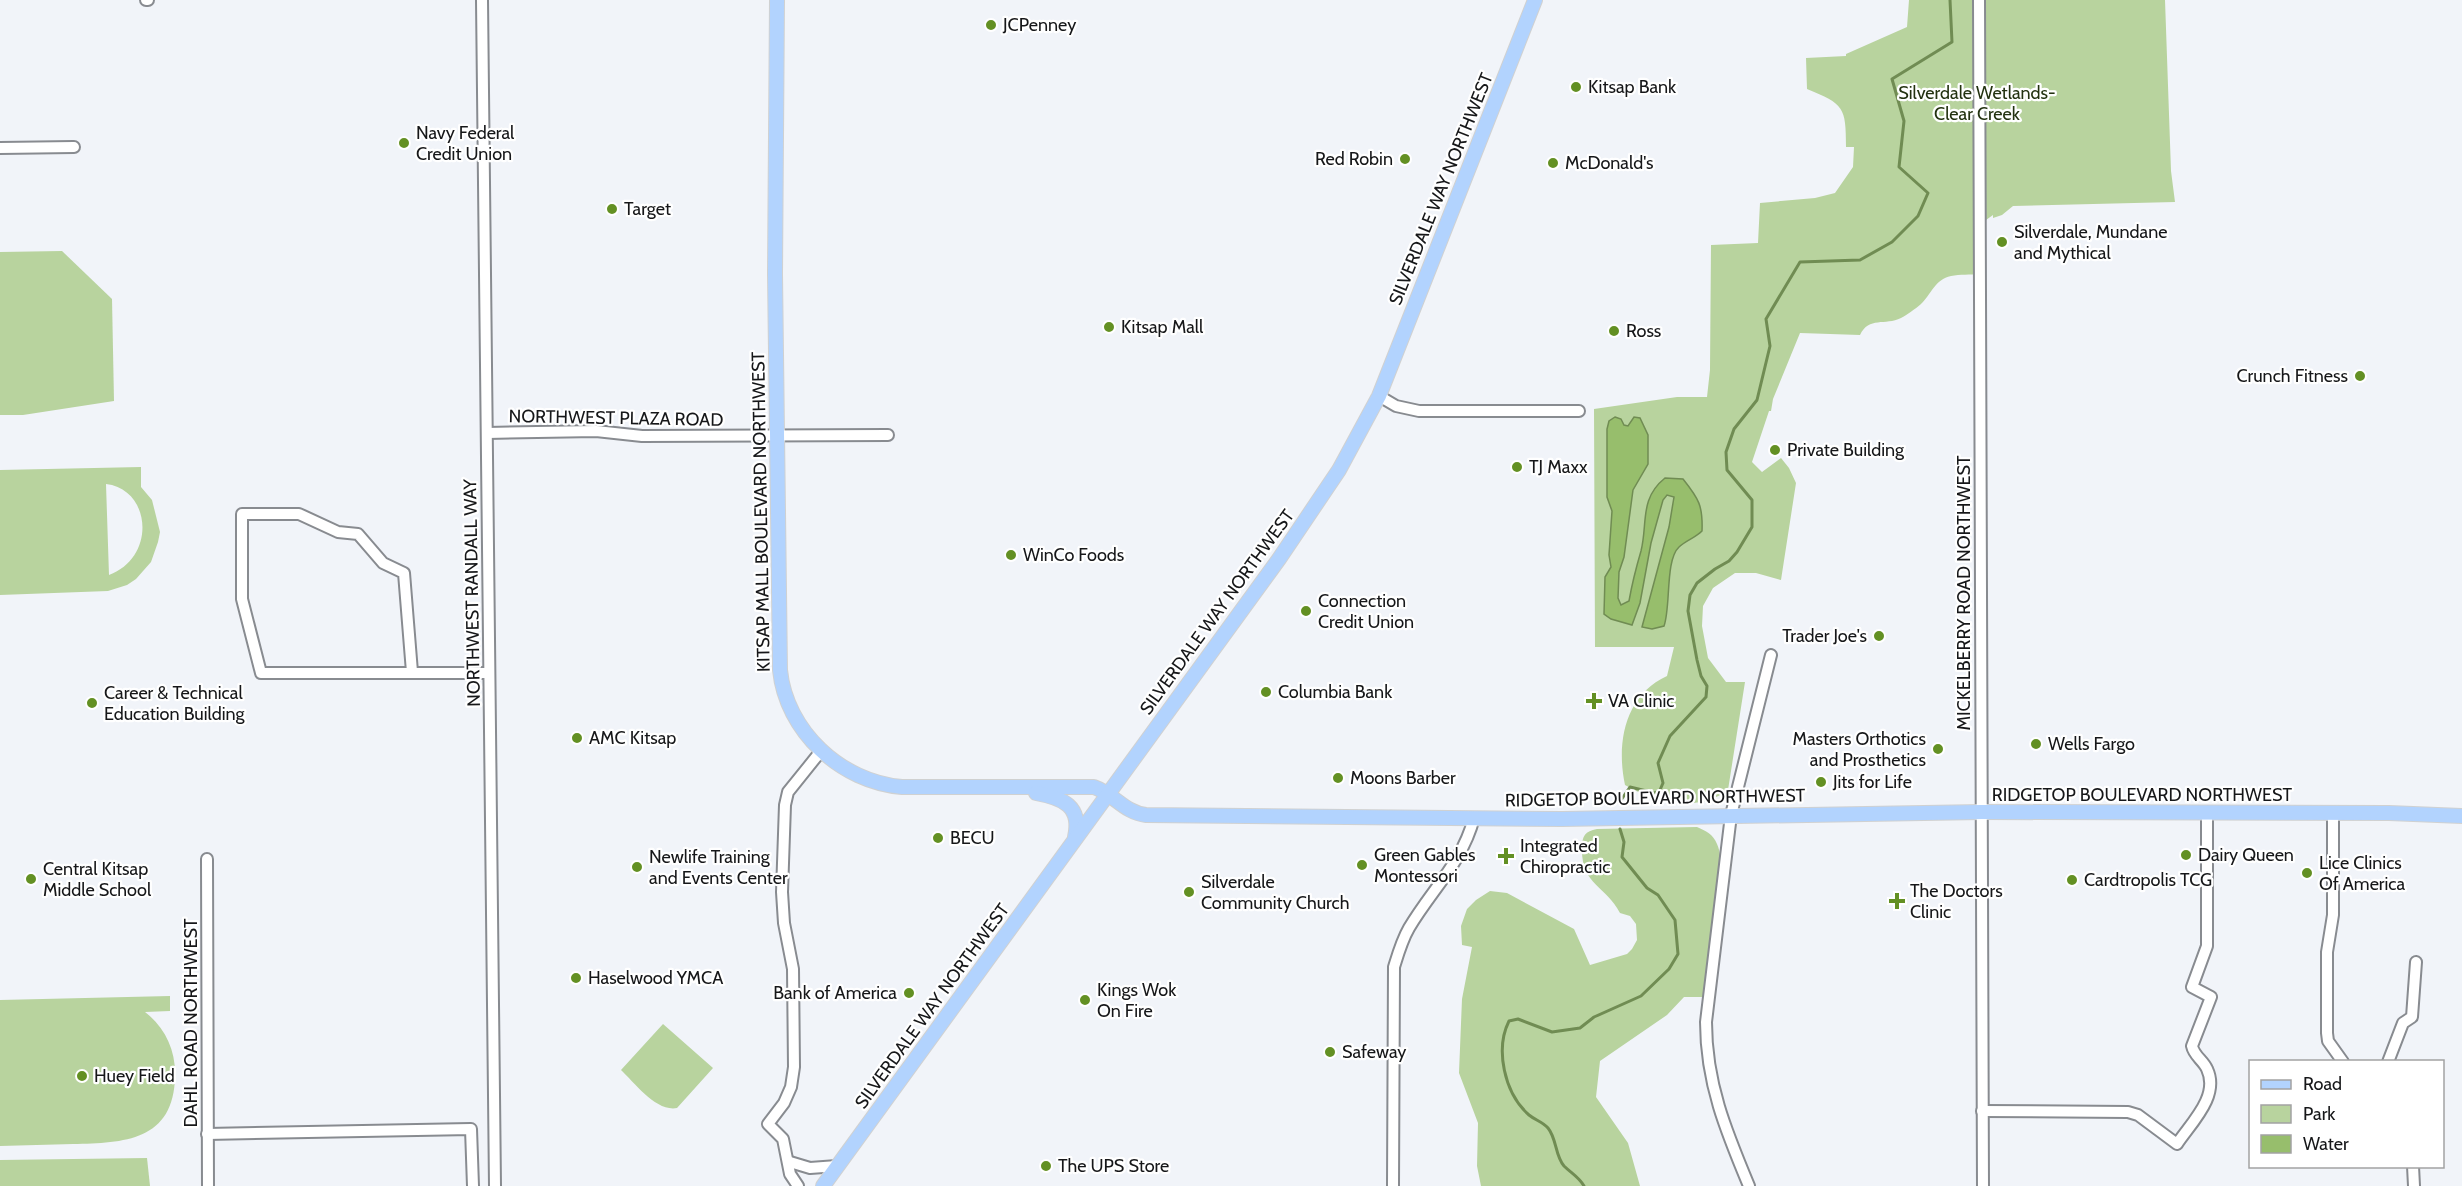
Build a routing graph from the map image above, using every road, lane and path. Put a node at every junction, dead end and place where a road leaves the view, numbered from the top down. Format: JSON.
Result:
{"nodes":[{"id":1,"x":482,"y":0,"type":"edge"},
{"id":2,"x":777,"y":0,"type":"edge"},
{"id":3,"x":1535,"y":0,"type":"edge"},
{"id":4,"x":1979,"y":0,"type":"edge"},
{"id":5,"x":74,"y":147,"type":"dead end"},
{"id":6,"x":0,"y":148,"type":"edge"},
{"id":7,"x":1379,"y":396,"type":"junction"},
{"id":8,"x":1580,"y":411,"type":"dead end"},
{"id":9,"x":487,"y":433,"type":"junction"},
{"id":10,"x":777,"y":434,"type":"junction"},
{"id":11,"x":888,"y":435,"type":"dead end"},
{"id":12,"x":1771,"y":655,"type":"dead end"},
{"id":13,"x":412,"y":672,"type":"junction"},
{"id":14,"x":489,"y":673,"type":"junction"},
{"id":15,"x":821,"y":751,"type":"junction"},
{"id":16,"x":1007,"y":787,"type":"junction"},
{"id":17,"x":1108,"y":793,"type":"junction"},
{"id":18,"x":1982,"y":812,"type":"junction"},
{"id":19,"x":2207,"y":814,"type":"junction"},
{"id":20,"x":1731,"y":815,"type":"junction"},
{"id":21,"x":2333,"y":815,"type":"junction"},
{"id":22,"x":2462,"y":816,"type":"edge"},
{"id":23,"x":1474,"y":818,"type":"junction"},
{"id":24,"x":1075,"y":839,"type":"junction"},
{"id":25,"x":207,"y":859,"type":"dead end"},
{"id":26,"x":2416,"y":962,"type":"dead end"},
{"id":27,"x":2342,"y":1060,"type":"edge"},
{"id":28,"x":2389,"y":1060,"type":"edge"},
{"id":29,"x":1983,"y":1111,"type":"junction"},
{"id":30,"x":207,"y":1134,"type":"junction"},
{"id":31,"x":790,"y":1162,"type":"junction"},
{"id":32,"x":837,"y":1166,"type":"junction"},
{"id":33,"x":2414,"y":1168,"type":"edge"},
{"id":34,"x":208,"y":1186,"type":"edge"},
{"id":35,"x":473,"y":1186,"type":"edge"},
{"id":36,"x":495,"y":1186,"type":"edge"},
{"id":37,"x":798,"y":1186,"type":"edge"},
{"id":38,"x":823,"y":1186,"type":"edge"},
{"id":39,"x":1393,"y":1186,"type":"edge"},
{"id":40,"x":1749,"y":1186,"type":"edge"},
{"id":41,"x":1983,"y":1186,"type":"edge"},
{"id":42,"x":2414,"y":1186,"type":"edge"}],
"edges":[{"from":1,"to":9,"type":"street","name":"NORTHWEST RANDALL WAY"},
{"from":2,"to":10,"type":"main road","name":"KITSAP MALL BOULEVARD NORTHWEST"},
{"from":3,"to":7,"type":"main road","name":"SILVERDALE WAY NORTHWEST"},
{"from":4,"to":18,"type":"street","name":"MICKELBERRY ROAD NORTHWEST"},
{"from":5,"to":6,"type":"street"},
{"from":7,"to":8,"type":"street"},
{"from":7,"to":17,"type":"main road","name":"SILVERDALE WAY NORTHWEST"},
{"from":9,"to":10,"type":"street","name":"NORTHWEST PLAZA ROAD"},
{"from":9,"to":14,"type":"street","name":"NORTHWEST RANDALL WAY"},
{"from":10,"to":11,"type":"street","name":"NORTHWEST PLAZA ROAD"},
{"from":10,"to":15,"type":"main road","name":"KITSAP MALL BOULEVARD NORTHWEST"},
{"from":12,"to":20,"type":"street"},
{"from":13,"to":13,"type":"street"},
{"from":13,"to":14,"type":"street"},
{"from":14,"to":36,"type":"street","name":"NORTHWEST RANDALL WAY"},
{"from":15,"to":16,"type":"main road","name":"KITSAP MALL BOULEVARD NORTHWEST"},
{"from":15,"to":31,"type":"street"},
{"from":16,"to":17,"type":"main road","name":"KITSAP MALL BOULEVARD NORTHWEST"},
{"from":16,"to":24,"type":"main road"},
{"from":17,"to":23,"type":"main road","name":"RIDGETOP BOULEVARD NORTHWEST"},
{"from":17,"to":24,"type":"main road","name":"SILVERDALE WAY NORTHWEST"},
{"from":18,"to":19,"type":"main road","name":"RIDGETOP BOULEVARD NORTHWEST"},
{"from":18,"to":20,"type":"main road","name":"RIDGETOP BOULEVARD NORTHWEST"},
{"from":18,"to":29,"type":"street","name":"MICKELBERRY ROAD NORTHWEST"},
{"from":19,"to":21,"type":"main road","name":"RIDGETOP BOULEVARD NORTHWEST"},
{"from":19,"to":29,"type":"street"},
{"from":20,"to":23,"type":"main road","name":"RIDGETOP BOULEVARD NORTHWEST"},
{"from":20,"to":40,"type":"street"},
{"from":21,"to":22,"type":"main road","name":"RIDGETOP BOULEVARD NORTHWEST"},
{"from":21,"to":27,"type":"street"},
{"from":23,"to":39,"type":"street"},
{"from":24,"to":32,"type":"main road","name":"SILVERDALE WAY NORTHWEST"},
{"from":25,"to":30,"type":"street","name":"DAHL ROAD NORTHWEST"},
{"from":26,"to":28,"type":"street"},
{"from":29,"to":41,"type":"street","name":"MICKELBERRY ROAD NORTHWEST"},
{"from":30,"to":34,"type":"street","name":"DAHL ROAD NORTHWEST"},
{"from":30,"to":35,"type":"street"},
{"from":31,"to":32,"type":"street"},
{"from":31,"to":37,"type":"street"},
{"from":32,"to":38,"type":"main road","name":"SILVERDALE WAY NORTHWEST"},
{"from":33,"to":42,"type":"street"}]}
